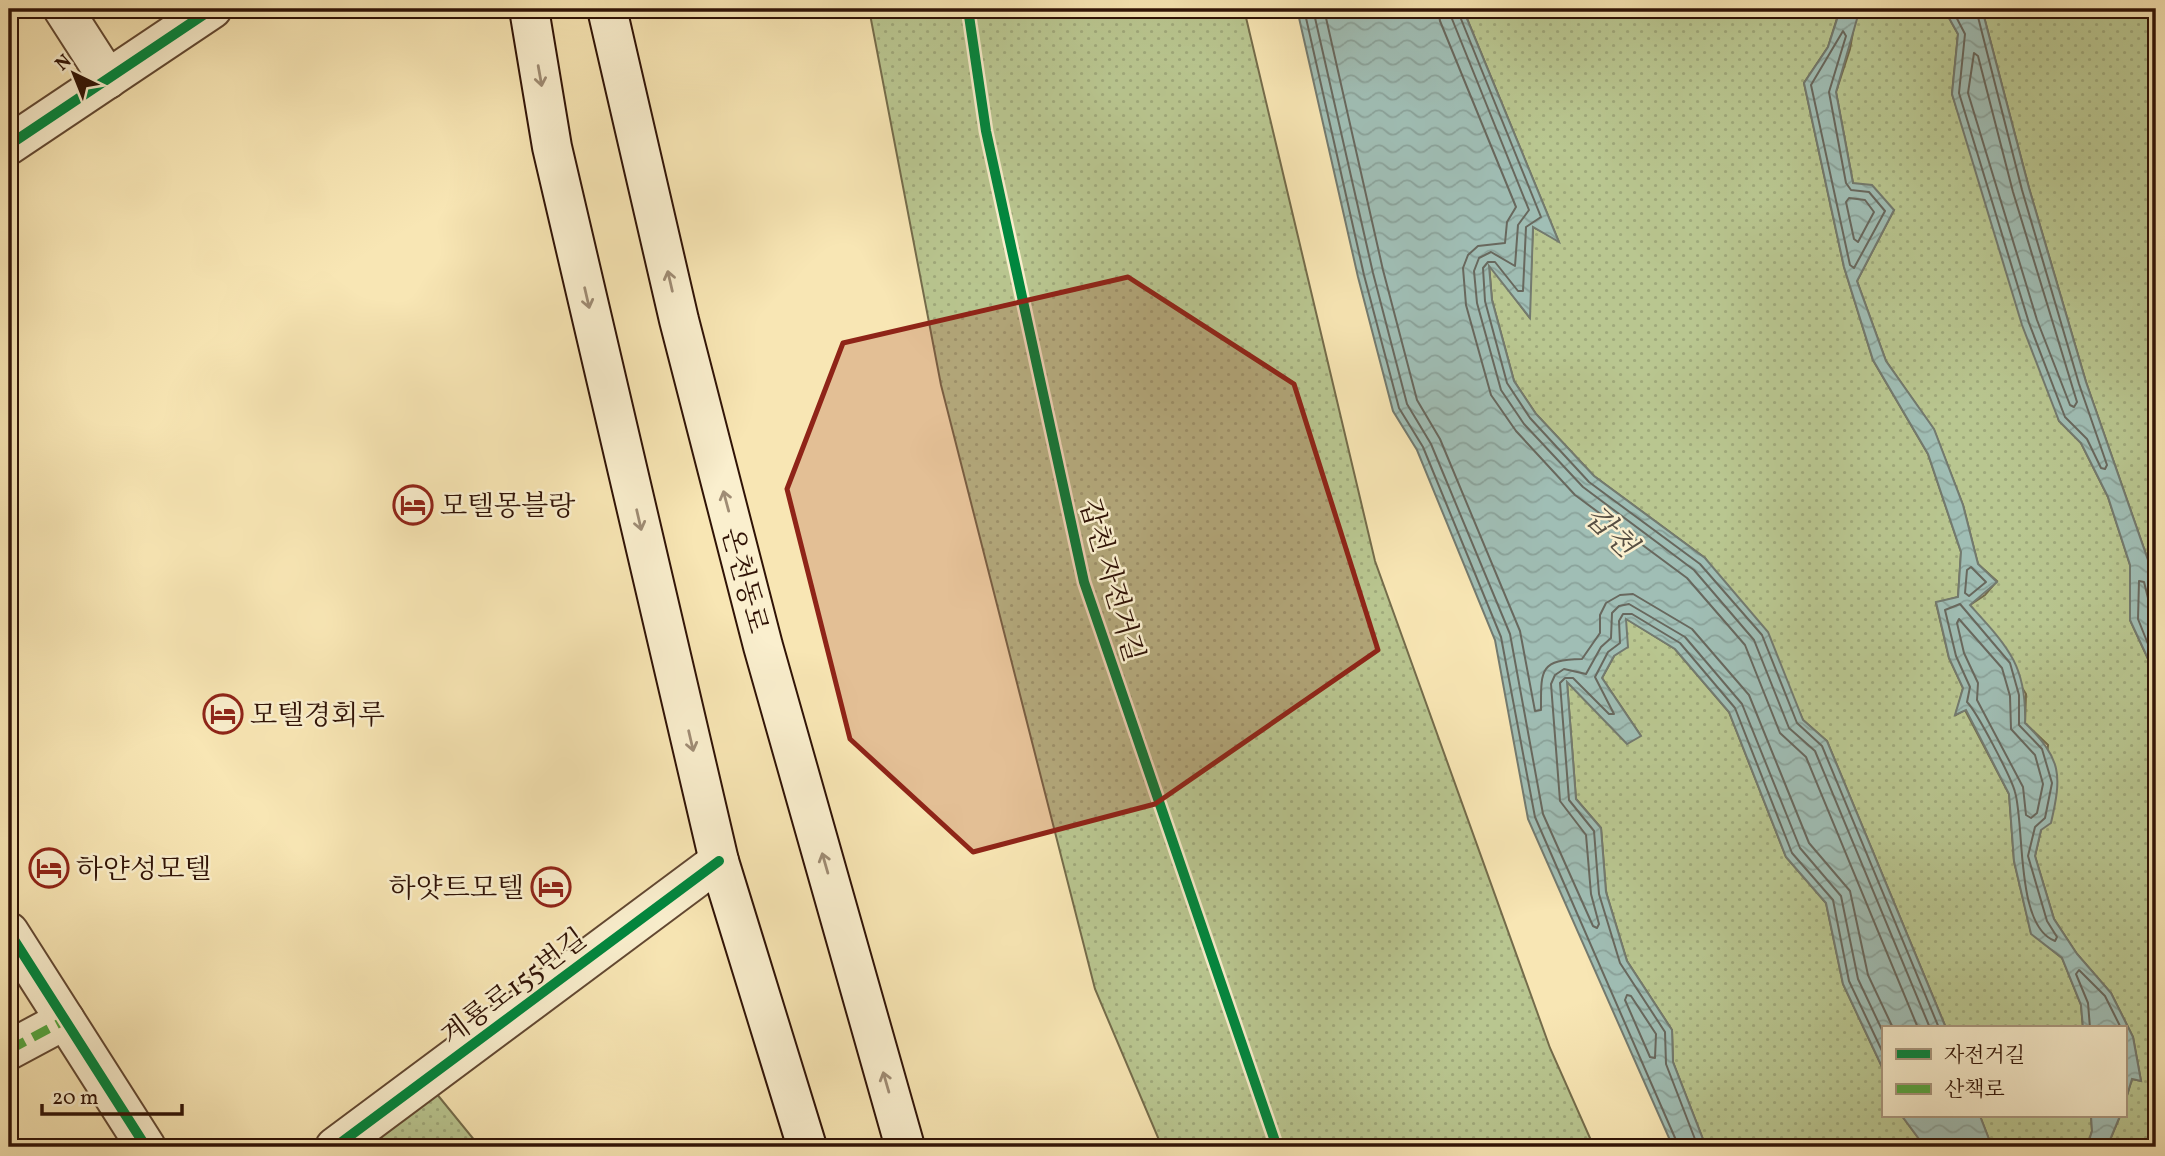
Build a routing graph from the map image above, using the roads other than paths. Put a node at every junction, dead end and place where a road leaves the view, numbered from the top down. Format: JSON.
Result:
{"nodes":[{"id":1,"x":63,"y":9,"type":"edge"},
{"id":2,"x":212,"y":9,"type":"edge"},
{"id":3,"x":528,"y":9,"type":"edge"},
{"id":4,"x":607,"y":9,"type":"edge"},
{"id":5,"x":108,"y":79,"type":"junction"},
{"id":6,"x":9,"y":145,"type":"edge"},
{"id":7,"x":719,"y":860,"type":"junction"},
{"id":8,"x":9,"y":932,"type":"edge"},
{"id":9,"x":65,"y":1020,"type":"junction"},
{"id":10,"x":9,"y":1050,"type":"edge"},
{"id":11,"x":146,"y":1147,"type":"edge"},
{"id":12,"x":335,"y":1147,"type":"edge"},
{"id":13,"x":807,"y":1147,"type":"edge"},
{"id":14,"x":905,"y":1147,"type":"edge"}],
"edges":[{"from":1,"to":5,"type":"main road"},
{"from":2,"to":5,"type":"main road"},
{"from":3,"to":7,"type":"main road","one_way":true},
{"from":14,"to":4,"type":"main road","name":"온천동로","one_way":true},
{"from":5,"to":6,"type":"main road"},
{"from":7,"to":12,"type":"main road","name":"계룡로155번길"},
{"from":7,"to":13,"type":"main road"},
{"from":8,"to":9,"type":"main road"},
{"from":9,"to":10,"type":"main road"},
{"from":9,"to":11,"type":"main road"}]}
